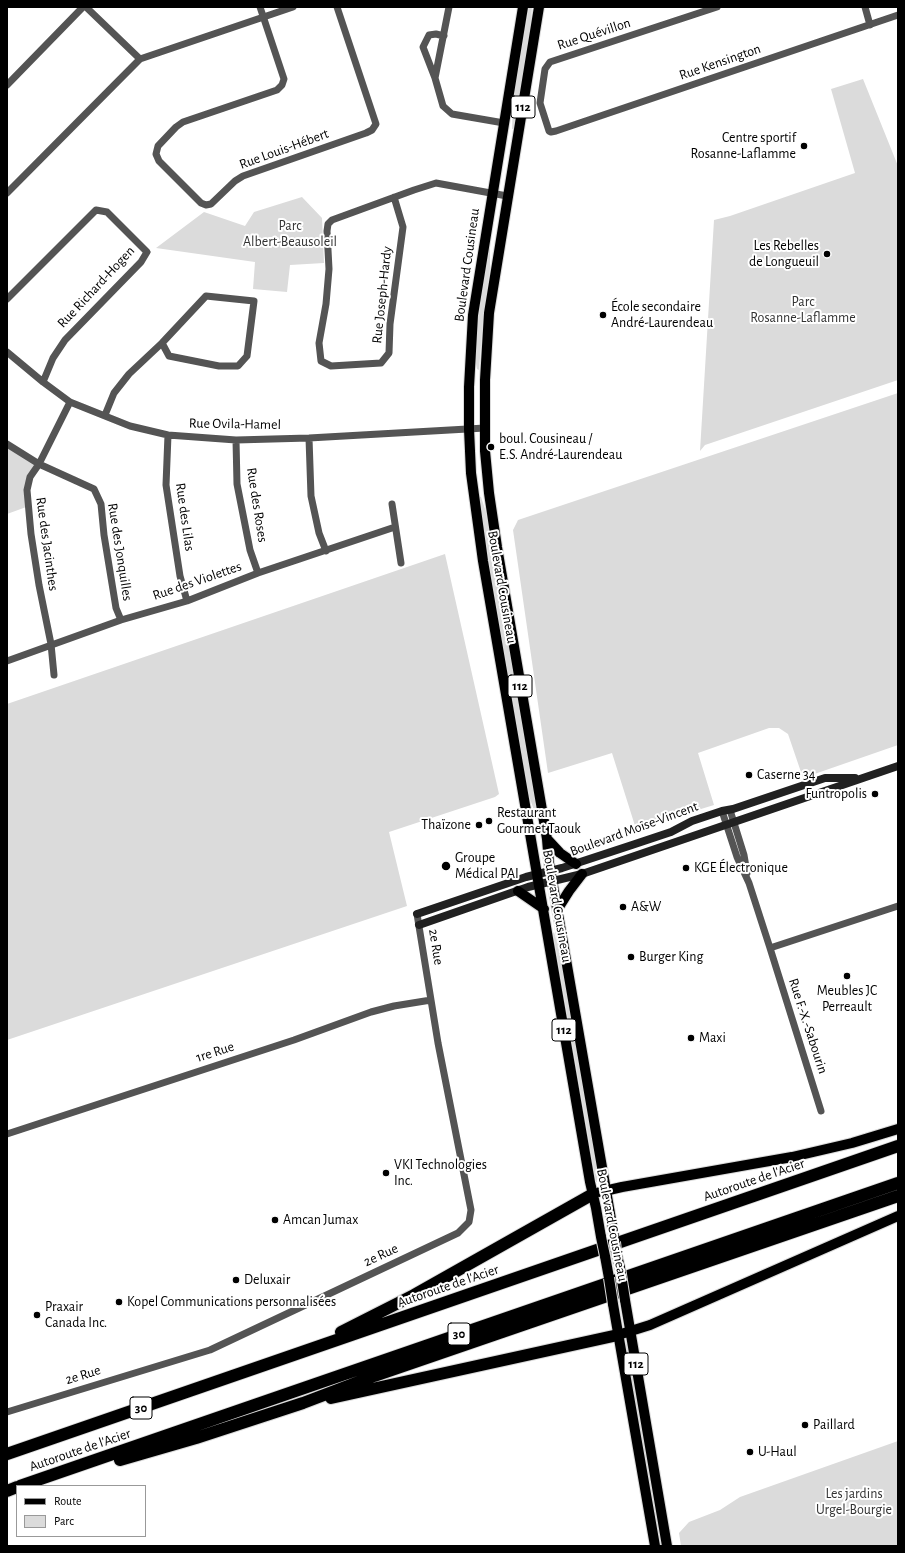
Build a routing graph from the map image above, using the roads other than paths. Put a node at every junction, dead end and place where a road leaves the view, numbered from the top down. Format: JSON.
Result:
{"nodes":[{"id":1,"x":83,"y":7,"type":"edge"},
{"id":2,"x":86,"y":7,"type":"edge"},
{"id":3,"x":260,"y":7,"type":"edge"},
{"id":4,"x":293,"y":7,"type":"edge"},
{"id":5,"x":336,"y":7,"type":"edge"},
{"id":6,"x":449,"y":7,"type":"edge"},
{"id":7,"x":523,"y":7,"type":"edge"},
{"id":8,"x":539,"y":7,"type":"edge"},
{"id":9,"x":716,"y":7,"type":"edge"},
{"id":10,"x":864,"y":7,"type":"edge"},
{"id":11,"x":898,"y":15,"type":"edge"},
{"id":12,"x":263,"y":17,"type":"junction"},
{"id":13,"x":870,"y":25,"type":"junction"},
{"id":14,"x":444,"y":36,"type":"junction"},
{"id":15,"x":140,"y":59,"type":"junction"},
{"id":16,"x":436,"y":78,"type":"junction"},
{"id":17,"x":7,"y":85,"type":"edge"},
{"id":18,"x":504,"y":123,"type":"junction"},
{"id":19,"x":549,"y":131,"type":"joint"},
{"id":20,"x":7,"y":193,"type":"edge"},
{"id":21,"x":492,"y":194,"type":"junction"},
{"id":22,"x":507,"y":196,"type":"junction"},
{"id":23,"x":394,"y":197,"type":"junction"},
{"id":24,"x":7,"y":299,"type":"edge"},
{"id":25,"x":162,"y":343,"type":"junction"},
{"id":26,"x":7,"y":352,"type":"edge"},
{"id":27,"x":42,"y":382,"type":"junction"},
{"id":28,"x":70,"y":402,"type":"junction"},
{"id":29,"x":105,"y":415,"type":"junction"},
{"id":30,"x":485,"y":428,"type":"junction"},
{"id":31,"x":469,"y":429,"type":"junction"},
{"id":32,"x":168,"y":435,"type":"junction"},
{"id":33,"x":309,"y":438,"type":"junction"},
{"id":34,"x":236,"y":440,"type":"junction"},
{"id":35,"x":7,"y":444,"type":"edge"},
{"id":36,"x":39,"y":464,"type":"junction"},
{"id":37,"x":392,"y":504,"type":"dead end"},
{"id":38,"x":395,"y":527,"type":"junction"},
{"id":39,"x":326,"y":551,"type":"junction"},
{"id":40,"x":401,"y":563,"type":"dead end"},
{"id":41,"x":258,"y":573,"type":"junction"},
{"id":42,"x":187,"y":600,"type":"junction"},
{"id":43,"x":121,"y":620,"type":"junction"},
{"id":44,"x":51,"y":644,"type":"junction"},
{"id":45,"x":7,"y":661,"type":"edge"},
{"id":46,"x":54,"y":675,"type":"dead end"},
{"id":47,"x":898,"y":766,"type":"edge"},
{"id":48,"x":860,"y":778,"type":"junction"},
{"id":49,"x":726,"y":811,"type":"junction"},
{"id":50,"x":730,"y":824,"type":"junction"},
{"id":51,"x":547,"y":839,"type":"junction"},
{"id":52,"x":576,"y":864,"type":"junction"},
{"id":53,"x":537,"y":874,"type":"junction"},
{"id":54,"x":582,"y":874,"type":"junction"},
{"id":55,"x":552,"y":876,"type":"junction"},
{"id":56,"x":539,"y":884,"type":"junction"},
{"id":57,"x":518,"y":891,"type":"junction"},
{"id":58,"x":898,"y":906,"type":"edge"},
{"id":59,"x":544,"y":909,"type":"junction"},
{"id":60,"x":557,"y":910,"type":"junction"},
{"id":61,"x":417,"y":914,"type":"joint"},
{"id":62,"x":419,"y":925,"type":"junction"},
{"id":63,"x":770,"y":948,"type":"junction"},
{"id":64,"x":431,"y":1000,"type":"junction"},
{"id":65,"x":821,"y":1111,"type":"dead end"},
{"id":66,"x":898,"y":1129,"type":"edge"},
{"id":67,"x":7,"y":1134,"type":"edge"},
{"id":68,"x":898,"y":1146,"type":"edge"},
{"id":69,"x":898,"y":1183,"type":"edge"},
{"id":70,"x":606,"y":1190,"type":"junction"},
{"id":71,"x":593,"y":1194,"type":"junction"},
{"id":72,"x":898,"y":1196,"type":"edge"},
{"id":73,"x":898,"y":1216,"type":"edge"},
{"id":74,"x":631,"y":1332,"type":"junction"},
{"id":75,"x":618,"y":1336,"type":"junction"},
{"id":76,"x":301,"y":1352,"type":"junction"},
{"id":77,"x":303,"y":1403,"type":"junction"},
{"id":78,"x":7,"y":1412,"type":"edge"},
{"id":79,"x":7,"y":1454,"type":"edge"},
{"id":80,"x":23,"y":1485,"type":"edge"},
{"id":81,"x":32,"y":1485,"type":"edge"},
{"id":82,"x":654,"y":1546,"type":"edge"},
{"id":83,"x":667,"y":1546,"type":"edge"}],
"edges":[{"from":1,"to":17,"type":"street"},
{"from":2,"to":15,"type":"street"},
{"from":3,"to":12,"type":"street"},
{"from":4,"to":12,"type":"street"},
{"from":5,"to":12,"type":"street","name":"Rue Louis-Hébert"},
{"from":6,"to":14,"type":"street"},
{"from":7,"to":18,"type":"main road","name":"Boulevard Cousineau","number":"112"},
{"from":8,"to":22,"type":"main road","name":"Boulevard Cousineau","number":"112"},
{"from":9,"to":19,"type":"street","name":"Rue Quévillon"},
{"from":10,"to":13,"type":"street"},
{"from":11,"to":13,"type":"street","name":"Rue Kensington"},
{"from":12,"to":15,"type":"street"},
{"from":13,"to":19,"type":"street","name":"Rue Kensington"},
{"from":14,"to":16,"type":"street"},
{"from":14,"to":16,"type":"street"},
{"from":15,"to":20,"type":"street"},
{"from":16,"to":18,"type":"street"},
{"from":18,"to":21,"type":"main road","name":"Boulevard Cousineau","number":"112"},
{"from":21,"to":22,"type":"street","name":"Rue Joseph-Hardy"},
{"from":21,"to":23,"type":"street","name":"Rue Joseph-Hardy"},
{"from":21,"to":31,"type":"main road","name":"Boulevard Cousineau","number":"112"},
{"from":22,"to":30,"type":"main road","name":"Boulevard Cousineau","number":"112"},
{"from":23,"to":23,"type":"street","name":"Rue Joseph-Hardy"},
{"from":24,"to":27,"type":"street","name":"Rue Richard-Hogen"},
{"from":25,"to":25,"type":"street"},
{"from":25,"to":29,"type":"street"},
{"from":26,"to":27,"type":"street","name":"Rue Ovila-Hamel"},
{"from":27,"to":28,"type":"street","name":"Rue Ovila-Hamel"},
{"from":28,"to":29,"type":"street","name":"Rue Ovila-Hamel"},
{"from":28,"to":36,"type":"street","name":"Rue des Jacinthes"},
{"from":29,"to":32,"type":"street","name":"Rue Ovila-Hamel"},
{"from":30,"to":31,"type":"street","name":"Rue Ovila-Hamel"},
{"from":30,"to":51,"type":"main road","name":"Boulevard Cousineau","number":"112"},
{"from":31,"to":33,"type":"street","name":"Rue Ovila-Hamel"},
{"from":31,"to":53,"type":"main road","name":"Boulevard Cousineau","number":"112"},
{"from":32,"to":34,"type":"street","name":"Rue Ovila-Hamel"},
{"from":32,"to":42,"type":"street","name":"Rue des Lilas"},
{"from":33,"to":34,"type":"street","name":"Rue Ovila-Hamel"},
{"from":33,"to":39,"type":"street"},
{"from":34,"to":41,"type":"street","name":"Rue des Roses"},
{"from":35,"to":36,"type":"street","name":"Rue des Jonquilles"},
{"from":36,"to":43,"type":"street","name":"Rue des Jonquilles"},
{"from":36,"to":44,"type":"street","name":"Rue des Jacinthes"},
{"from":37,"to":38,"type":"street"},
{"from":38,"to":39,"type":"street","name":"Rue des Violettes"},
{"from":38,"to":40,"type":"street"},
{"from":39,"to":41,"type":"street","name":"Rue des Violettes"},
{"from":41,"to":42,"type":"street","name":"Rue des Violettes"},
{"from":42,"to":43,"type":"street","name":"Rue des Violettes"},
{"from":43,"to":44,"type":"street","name":"Rue des Violettes"},
{"from":44,"to":45,"type":"street","name":"Rue des Violettes"},
{"from":44,"to":46,"type":"street","name":"Rue des Jacinthes"},
{"from":47,"to":48,"type":"street","name":"Boulevard Moïse-Vincent"},
{"from":48,"to":49,"type":"street","name":"Boulevard Moïse-Vincent"},
{"from":48,"to":50,"type":"street","name":"Boulevard Moïse-Vincent"},
{"from":49,"to":50,"type":"street","name":"Rue F.-X.-Sabourin"},
{"from":49,"to":52,"type":"street","name":"Boulevard Moïse-Vincent"},
{"from":50,"to":54,"type":"street","name":"Boulevard Moïse-Vincent"},
{"from":50,"to":63,"type":"street","name":"Rue F.-X.-Sabourin"},
{"from":51,"to":52,"type":"main road"},
{"from":51,"to":55,"type":"main road","name":"Boulevard Cousineau","number":"112"},
{"from":52,"to":55,"type":"street","name":"Boulevard Moïse-Vincent"},
{"from":53,"to":55,"type":"street","name":"Boulevard Moïse-Vincent"},
{"from":53,"to":56,"type":"main road","name":"Boulevard Cousineau","number":"112"},
{"from":53,"to":61,"type":"street","name":"Boulevard Moïse-Vincent"},
{"from":54,"to":55,"type":"street","name":"Boulevard Moïse-Vincent"},
{"from":54,"to":60,"type":"main road"},
{"from":55,"to":56,"type":"street","name":"Boulevard Moïse-Vincent"},
{"from":55,"to":60,"type":"main road","name":"Boulevard Cousineau","number":"112"},
{"from":56,"to":57,"type":"street","name":"Boulevard Moïse-Vincent"},
{"from":56,"to":59,"type":"main road","name":"Boulevard Cousineau","number":"112"},
{"from":57,"to":59,"type":"main road"},
{"from":57,"to":62,"type":"street","name":"Boulevard Moïse-Vincent"},
{"from":58,"to":63,"type":"street"},
{"from":59,"to":71,"type":"main road","name":"Boulevard Cousineau","number":"112"},
{"from":60,"to":70,"type":"main road","name":"Boulevard Cousineau","number":"112"},
{"from":61,"to":62,"type":"street","name":"2e Rue"},
{"from":62,"to":64,"type":"street","name":"2e Rue"},
{"from":63,"to":65,"type":"street","name":"Rue F.-X.-Sabourin"},
{"from":64,"to":67,"type":"street","name":"1re Rue"},
{"from":64,"to":78,"type":"street","name":"2e Rue"},
{"from":66,"to":70,"type":"main road"},
{"from":68,"to":76,"type":"highway","name":"Autoroute de l'Acier","number":"30"},
{"from":69,"to":80,"type":"highway","name":"Autoroute de l'Acier","number":"30"},
{"from":70,"to":71,"type":"main road"},
{"from":70,"to":74,"type":"main road","name":"Boulevard Cousineau","number":"112","bridge":true},
{"from":71,"to":75,"type":"main road","name":"Boulevard Cousineau","number":"112","bridge":true},
{"from":71,"to":76,"type":"highway"},
{"from":72,"to":77,"type":"highway"},
{"from":73,"to":74,"type":"main road"},
{"from":74,"to":75,"type":"main road"},
{"from":74,"to":83,"type":"main road","name":"Boulevard Cousineau","number":"112"},
{"from":75,"to":77,"type":"highway"},
{"from":75,"to":82,"type":"main road","name":"Boulevard Cousineau","number":"112"},
{"from":76,"to":79,"type":"highway","name":"Autoroute de l'Acier","number":"30"},
{"from":77,"to":81,"type":"highway"}]}
